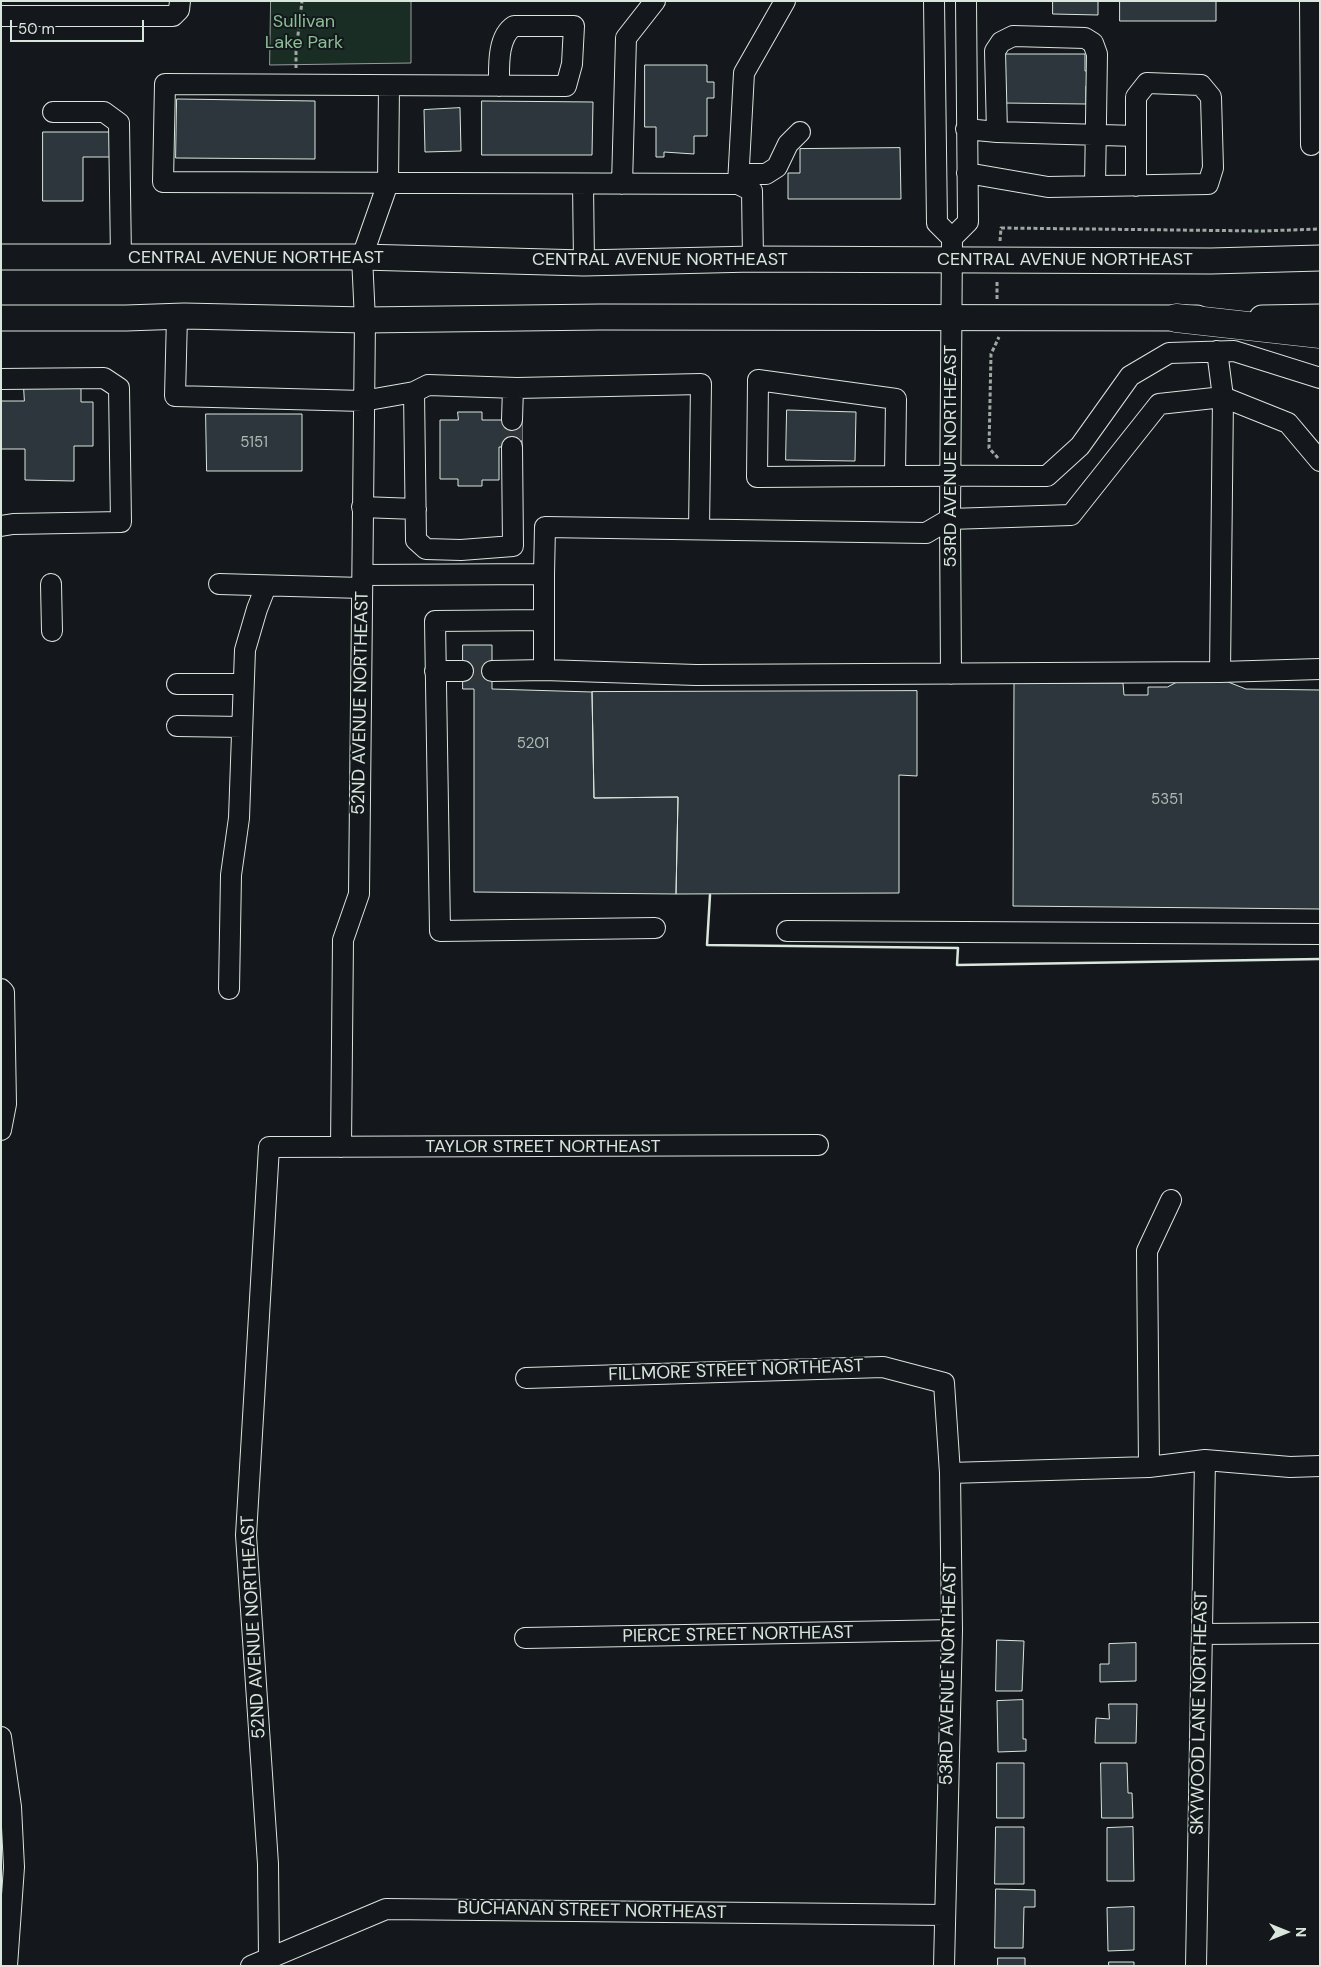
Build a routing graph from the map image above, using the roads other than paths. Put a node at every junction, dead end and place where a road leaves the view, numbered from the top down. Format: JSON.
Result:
{"nodes":[{"id":1,"x":180,"y":1,"type":"edge"},
{"id":2,"x":655,"y":1,"type":"edge"},
{"id":3,"x":785,"y":1,"type":"edge"},
{"id":4,"x":934,"y":1,"type":"edge"},
{"id":5,"x":966,"y":1,"type":"edge"},
{"id":6,"x":1310,"y":1,"type":"edge"},
{"id":7,"x":5,"y":11,"type":"edge"},
{"id":8,"x":389,"y":86,"type":"junction"},
{"id":9,"x":499,"y":86,"type":"dead end"},
{"id":10,"x":53,"y":112,"type":"dead end"},
{"id":11,"x":966,"y":129,"type":"junction"},
{"id":12,"x":800,"y":132,"type":"dead end"},
{"id":13,"x":997,"y":132,"type":"junction"},
{"id":14,"x":1096,"y":135,"type":"junction"},
{"id":15,"x":1136,"y":136,"type":"junction"},
{"id":16,"x":1311,"y":145,"type":"dead end"},
{"id":17,"x":967,"y":173,"type":"junction"},
{"id":18,"x":738,"y":179,"type":"junction"},
{"id":19,"x":388,"y":183,"type":"junction"},
{"id":20,"x":583,"y":184,"type":"junction"},
{"id":21,"x":622,"y":184,"type":"junction"},
{"id":22,"x":1095,"y":186,"type":"junction"},
{"id":23,"x":1136,"y":186,"type":"junction"},
{"id":24,"x":953,"y":249,"type":"junction"},
{"id":25,"x":1,"y":257,"type":"edge"},
{"id":26,"x":362,"y":257,"type":"junction"},
{"id":27,"x":121,"y":258,"type":"junction"},
{"id":28,"x":1320,"y":258,"type":"edge"},
{"id":29,"x":753,"y":259,"type":"junction"},
{"id":30,"x":584,"y":263,"type":"junction"},
{"id":31,"x":177,"y":316,"type":"junction"},
{"id":32,"x":952,"y":316,"type":"junction"},
{"id":33,"x":1320,"y":317,"type":"edge"},
{"id":34,"x":1,"y":318,"type":"edge"},
{"id":35,"x":1176,"y":318,"type":"junction"},
{"id":36,"x":365,"y":320,"type":"junction"},
{"id":37,"x":1320,"y":334,"type":"edge"},
{"id":38,"x":1217,"y":351,"type":"junction"},
{"id":39,"x":1320,"y":378,"type":"edge"},
{"id":40,"x":1,"y":379,"type":"edge"},
{"id":41,"x":513,"y":388,"type":"junction"},
{"id":42,"x":414,"y":392,"type":"junction"},
{"id":43,"x":1223,"y":397,"type":"junction"},
{"id":44,"x":363,"y":401,"type":"junction"},
{"id":45,"x":512,"y":420,"type":"tunnel mouth"},
{"id":46,"x":512,"y":446,"type":"tunnel mouth"},
{"id":47,"x":1320,"y":461,"type":"edge"},
{"id":48,"x":895,"y":475,"type":"junction"},
{"id":49,"x":951,"y":475,"type":"junction"},
{"id":50,"x":362,"y":507,"type":"junction"},
{"id":51,"x":416,"y":509,"type":"junction"},
{"id":52,"x":950,"y":519,"type":"junction"},
{"id":53,"x":1,"y":526,"type":"edge"},
{"id":54,"x":699,"y":529,"type":"junction"},
{"id":55,"x":544,"y":574,"type":"junction"},
{"id":56,"x":362,"y":581,"type":"junction"},
{"id":57,"x":52,"y":584,"type":"dead end"},
{"id":58,"x":219,"y":584,"type":"dead end"},
{"id":59,"x":266,"y":586,"type":"junction"},
{"id":60,"x":544,"y":620,"type":"junction"},
{"id":61,"x":52,"y":631,"type":"dead end"},
{"id":62,"x":1320,"y":669,"type":"edge"},
{"id":63,"x":544,"y":670,"type":"junction"},
{"id":64,"x":435,"y":671,"type":"junction"},
{"id":65,"x":463,"y":671,"type":"tunnel mouth"},
{"id":66,"x":492,"y":671,"type":"tunnel mouth"},
{"id":67,"x":1220,"y":672,"type":"junction"},
{"id":68,"x":951,"y":674,"type":"junction"},
{"id":69,"x":176,"y":684,"type":"dead end"},
{"id":70,"x":243,"y":684,"type":"junction"},
{"id":71,"x":177,"y":726,"type":"dead end"},
{"id":72,"x":242,"y":728,"type":"junction"},
{"id":73,"x":655,"y":928,"type":"dead end"},
{"id":74,"x":786,"y":931,"type":"dead end"},
{"id":75,"x":1320,"y":934,"type":"edge"},
{"id":76,"x":1,"y":989,"type":"edge"},
{"id":77,"x":229,"y":989,"type":"dead end"},
{"id":78,"x":1,"y":1130,"type":"edge"},
{"id":79,"x":269,"y":1146,"type":"joint"},
{"id":80,"x":818,"y":1146,"type":"dead end"},
{"id":81,"x":341,"y":1147,"type":"junction"},
{"id":82,"x":1171,"y":1200,"type":"dead end"},
{"id":83,"x":526,"y":1378,"type":"dead end"},
{"id":84,"x":944,"y":1383,"type":"joint"},
{"id":85,"x":1205,"y":1460,"type":"junction"},
{"id":86,"x":1150,"y":1466,"type":"junction"},
{"id":87,"x":1320,"y":1466,"type":"edge"},
{"id":88,"x":950,"y":1473,"type":"junction"},
{"id":89,"x":952,"y":1630,"type":"junction"},
{"id":90,"x":1320,"y":1633,"type":"edge"},
{"id":91,"x":1202,"y":1634,"type":"junction"},
{"id":92,"x":525,"y":1638,"type":"dead end"},
{"id":93,"x":1,"y":1737,"type":"edge"},
{"id":94,"x":7,"y":1866,"type":"edge"},
{"id":95,"x":945,"y":1915,"type":"junction"},
{"id":96,"x":269,"y":1958,"type":"junction"},
{"id":97,"x":8,"y":1966,"type":"edge"},
{"id":98,"x":251,"y":1966,"type":"edge"},
{"id":99,"x":944,"y":1966,"type":"edge"},
{"id":100,"x":1196,"y":1966,"type":"edge"}],
"edges":[{"from":1,"to":7,"type":"street"},
{"from":2,"to":21,"type":"street"},
{"from":3,"to":18,"type":"street"},
{"from":4,"to":24,"type":"street"},
{"from":5,"to":11,"type":"street"},
{"from":6,"to":16,"type":"street"},
{"from":8,"to":9,"type":"street"},
{"from":8,"to":19,"type":"street"},
{"from":8,"to":19,"type":"street"},
{"from":10,"to":27,"type":"street"},
{"from":11,"to":13,"type":"street"},
{"from":11,"to":17,"type":"street"},
{"from":12,"to":18,"type":"street"},
{"from":13,"to":14,"type":"street"},
{"from":13,"to":14,"type":"street"},
{"from":14,"to":15,"type":"street"},
{"from":14,"to":22,"type":"street"},
{"from":15,"to":23,"type":"street"},
{"from":15,"to":23,"type":"street"},
{"from":17,"to":22,"type":"street"},
{"from":17,"to":24,"type":"street"},
{"from":18,"to":21,"type":"street"},
{"from":18,"to":29,"type":"street"},
{"from":19,"to":20,"type":"street"},
{"from":19,"to":26,"type":"street"},
{"from":20,"to":21,"type":"street"},
{"from":20,"to":30,"type":"street"},
{"from":22,"to":23,"type":"street"},
{"from":24,"to":28,"type":"main road","name":"CENTRAL AVENUE NORTHEAST"},
{"from":24,"to":29,"type":"main road","name":"CENTRAL AVENUE NORTHEAST"},
{"from":24,"to":32,"type":"street","name":"53RD AVENUE NORTHEAST"},
{"from":25,"to":27,"type":"main road","name":"CENTRAL AVENUE NORTHEAST"},
{"from":26,"to":27,"type":"main road","name":"CENTRAL AVENUE NORTHEAST"},
{"from":26,"to":30,"type":"main road","name":"CENTRAL AVENUE NORTHEAST"},
{"from":26,"to":36,"type":"street","name":"52ND AVENUE NORTHEAST"},
{"from":29,"to":30,"type":"main road","name":"CENTRAL AVENUE NORTHEAST"},
{"from":31,"to":34,"type":"main road"},
{"from":31,"to":36,"type":"main road"},
{"from":31,"to":44,"type":"street"},
{"from":32,"to":35,"type":"main road"},
{"from":32,"to":36,"type":"main road"},
{"from":32,"to":49,"type":"street","name":"53RD AVENUE NORTHEAST"},
{"from":33,"to":35,"type":"main road"},
{"from":35,"to":37,"type":"highway"},
{"from":36,"to":44,"type":"street","name":"52ND AVENUE NORTHEAST"},
{"from":38,"to":39,"type":"street"},
{"from":38,"to":43,"type":"street"},
{"from":38,"to":49,"type":"street"},
{"from":40,"to":53,"type":"street"},
{"from":41,"to":42,"type":"street"},
{"from":41,"to":45,"type":"street"},
{"from":41,"to":54,"type":"street"},
{"from":42,"to":44,"type":"street"},
{"from":42,"to":51,"type":"street"},
{"from":43,"to":47,"type":"street"},
{"from":43,"to":52,"type":"street"},
{"from":43,"to":67,"type":"street"},
{"from":44,"to":50,"type":"street","name":"52ND AVENUE NORTHEAST"},
{"from":46,"to":51,"type":"street"},
{"from":48,"to":48,"type":"street"},
{"from":48,"to":49,"type":"street"},
{"from":49,"to":52,"type":"street","name":"53RD AVENUE NORTHEAST"},
{"from":50,"to":51,"type":"street"},
{"from":50,"to":56,"type":"street","name":"52ND AVENUE NORTHEAST"},
{"from":52,"to":54,"type":"street"},
{"from":52,"to":68,"type":"street","name":"53RD AVENUE NORTHEAST"},
{"from":54,"to":55,"type":"street"},
{"from":55,"to":56,"type":"street"},
{"from":55,"to":60,"type":"street"},
{"from":56,"to":59,"type":"street"},
{"from":56,"to":81,"type":"street","name":"52ND AVENUE NORTHEAST"},
{"from":57,"to":61,"type":"street"},
{"from":58,"to":59,"type":"street"},
{"from":59,"to":70,"type":"street"},
{"from":60,"to":63,"type":"street"},
{"from":60,"to":64,"type":"street"},
{"from":62,"to":67,"type":"street"},
{"from":63,"to":66,"type":"street"},
{"from":63,"to":68,"type":"street"},
{"from":64,"to":65,"type":"street"},
{"from":64,"to":73,"type":"street"},
{"from":67,"to":68,"type":"street"},
{"from":69,"to":70,"type":"street"},
{"from":70,"to":72,"type":"street"},
{"from":71,"to":72,"type":"street"},
{"from":72,"to":77,"type":"street"},
{"from":74,"to":75,"type":"street"},
{"from":76,"to":78,"type":"street"},
{"from":79,"to":81,"type":"street","name":"TAYLOR STREET NORTHEAST"},
{"from":79,"to":96,"type":"street","name":"52ND AVENUE NORTHEAST"},
{"from":80,"to":81,"type":"street","name":"TAYLOR STREET NORTHEAST"},
{"from":82,"to":86,"type":"street"},
{"from":83,"to":84,"type":"street","name":"FILLMORE STREET NORTHEAST"},
{"from":84,"to":88,"type":"street","name":"53RD AVENUE NORTHEAST"},
{"from":85,"to":86,"type":"street"},
{"from":85,"to":87,"type":"street"},
{"from":85,"to":91,"type":"street","name":"SKYWOOD LANE NORTHEAST"},
{"from":86,"to":88,"type":"street"},
{"from":88,"to":89,"type":"street","name":"53RD AVENUE NORTHEAST"},
{"from":89,"to":92,"type":"street","name":"PIERCE STREET NORTHEAST"},
{"from":89,"to":95,"type":"street","name":"53RD AVENUE NORTHEAST"},
{"from":90,"to":91,"type":"street"},
{"from":91,"to":100,"type":"street","name":"SKYWOOD LANE NORTHEAST"},
{"from":93,"to":94,"type":"street"},
{"from":94,"to":97,"type":"street"},
{"from":95,"to":96,"type":"street","name":"BUCHANAN STREET NORTHEAST"},
{"from":95,"to":99,"type":"street","name":"53RD AVENUE NORTHEAST"},
{"from":96,"to":98,"type":"street","name":"BUCHANAN STREET NORTHEAST"}]}
